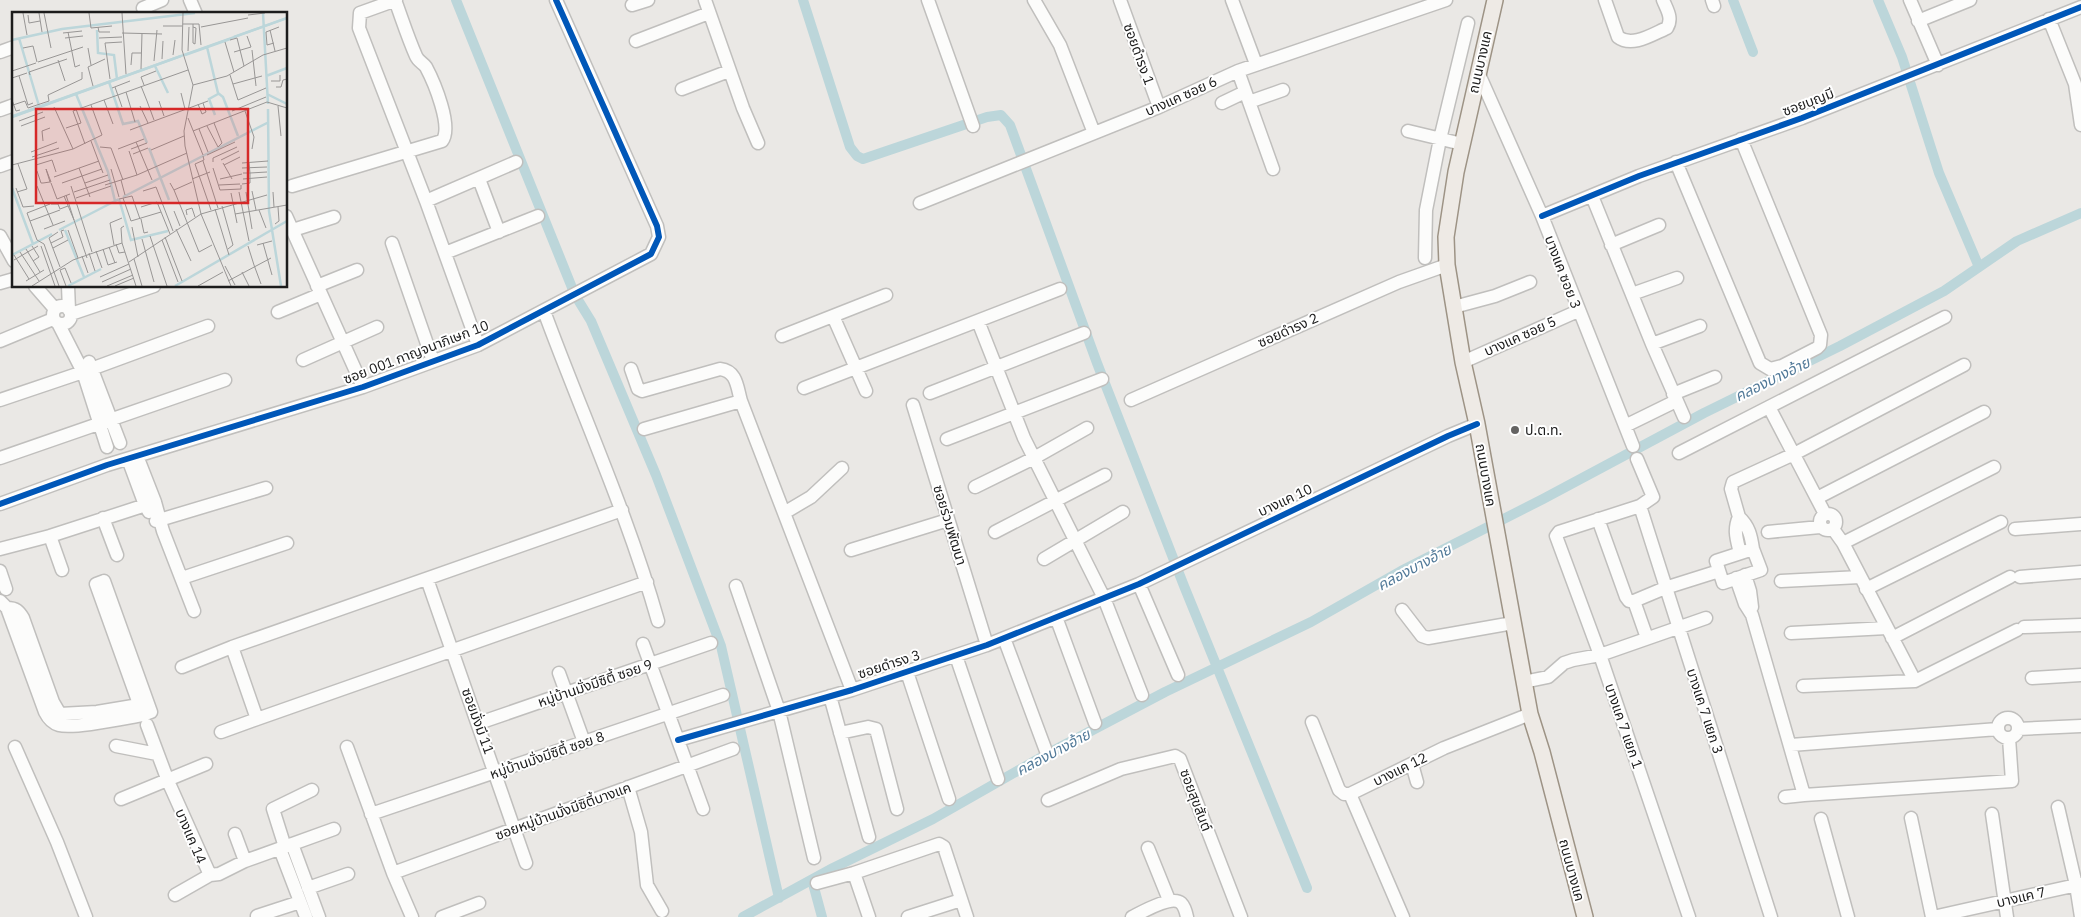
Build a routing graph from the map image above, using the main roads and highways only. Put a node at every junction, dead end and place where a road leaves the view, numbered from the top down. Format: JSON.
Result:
{"nodes":[{"id":1,"x":1495,"y":0,"type":"edge"},
{"id":2,"x":1585,"y":917,"type":"edge"}],
"edges":[{"from":1,"to":2,"type":"main road","name":"ถนนบางแค"}]}
